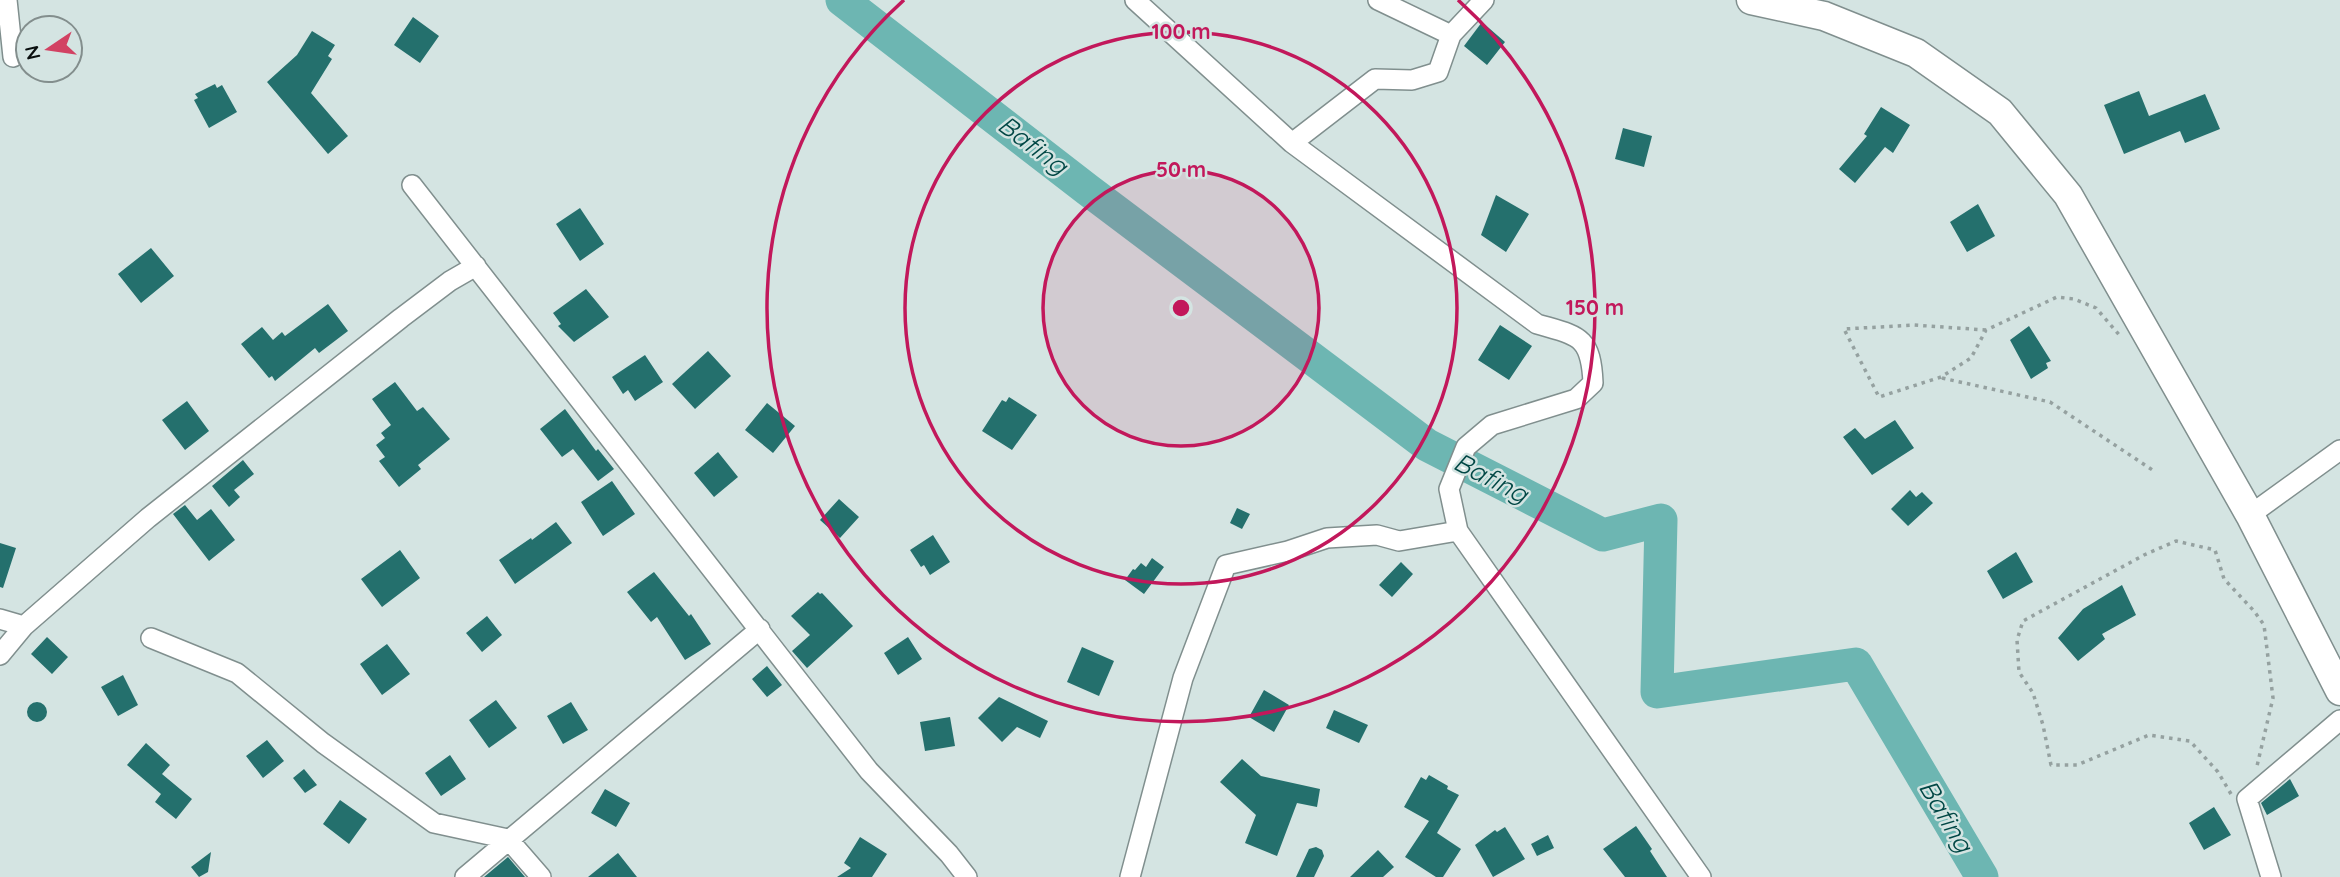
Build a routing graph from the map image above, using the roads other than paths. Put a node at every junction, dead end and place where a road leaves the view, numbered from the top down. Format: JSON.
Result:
{"nodes":[{"id":1,"x":7,"y":0,"type":"edge"},
{"id":2,"x":1135,"y":0,"type":"edge"},
{"id":3,"x":1378,"y":0,"type":"edge"},
{"id":4,"x":1484,"y":0,"type":"edge"},
{"id":5,"x":1751,"y":0,"type":"edge"},
{"id":6,"x":1451,"y":35,"type":"junction"},
{"id":7,"x":13,"y":57,"type":"dead end"},
{"id":8,"x":1292,"y":143,"type":"junction"},
{"id":9,"x":412,"y":185,"type":"dead end"},
{"id":10,"x":476,"y":266,"type":"junction"},
{"id":11,"x":2340,"y":450,"type":"edge"},
{"id":12,"x":2250,"y":515,"type":"junction"},
{"id":13,"x":1458,"y":531,"type":"junction"},
{"id":14,"x":0,"y":619,"type":"edge"},
{"id":15,"x":24,"y":626,"type":"junction"},
{"id":16,"x":760,"y":629,"type":"junction"},
{"id":17,"x":151,"y":638,"type":"dead end"},
{"id":18,"x":0,"y":655,"type":"edge"},
{"id":19,"x":2340,"y":691,"type":"edge"},
{"id":20,"x":2340,"y":720,"type":"edge"},
{"id":21,"x":508,"y":839,"type":"junction"},
{"id":22,"x":465,"y":877,"type":"edge"},
{"id":23,"x":541,"y":877,"type":"edge"},
{"id":24,"x":967,"y":877,"type":"edge"},
{"id":25,"x":1130,"y":877,"type":"edge"},
{"id":26,"x":1702,"y":877,"type":"edge"},
{"id":27,"x":2271,"y":877,"type":"edge"}],
"edges":[{"from":1,"to":7,"type":"street"},
{"from":2,"to":8,"type":"street"},
{"from":3,"to":6,"type":"street"},
{"from":4,"to":6,"type":"street"},
{"from":5,"to":12,"type":"main road"},
{"from":6,"to":8,"type":"street"},
{"from":8,"to":13,"type":"street"},
{"from":9,"to":10,"type":"street"},
{"from":10,"to":15,"type":"street"},
{"from":10,"to":16,"type":"street"},
{"from":11,"to":12,"type":"street"},
{"from":12,"to":19,"type":"main road"},
{"from":13,"to":25,"type":"street"},
{"from":13,"to":26,"type":"street"},
{"from":14,"to":15,"type":"street"},
{"from":15,"to":18,"type":"street"},
{"from":16,"to":21,"type":"street"},
{"from":16,"to":24,"type":"street"},
{"from":17,"to":21,"type":"street"},
{"from":20,"to":27,"type":"street"},
{"from":21,"to":22,"type":"street"},
{"from":21,"to":23,"type":"street"}]}
